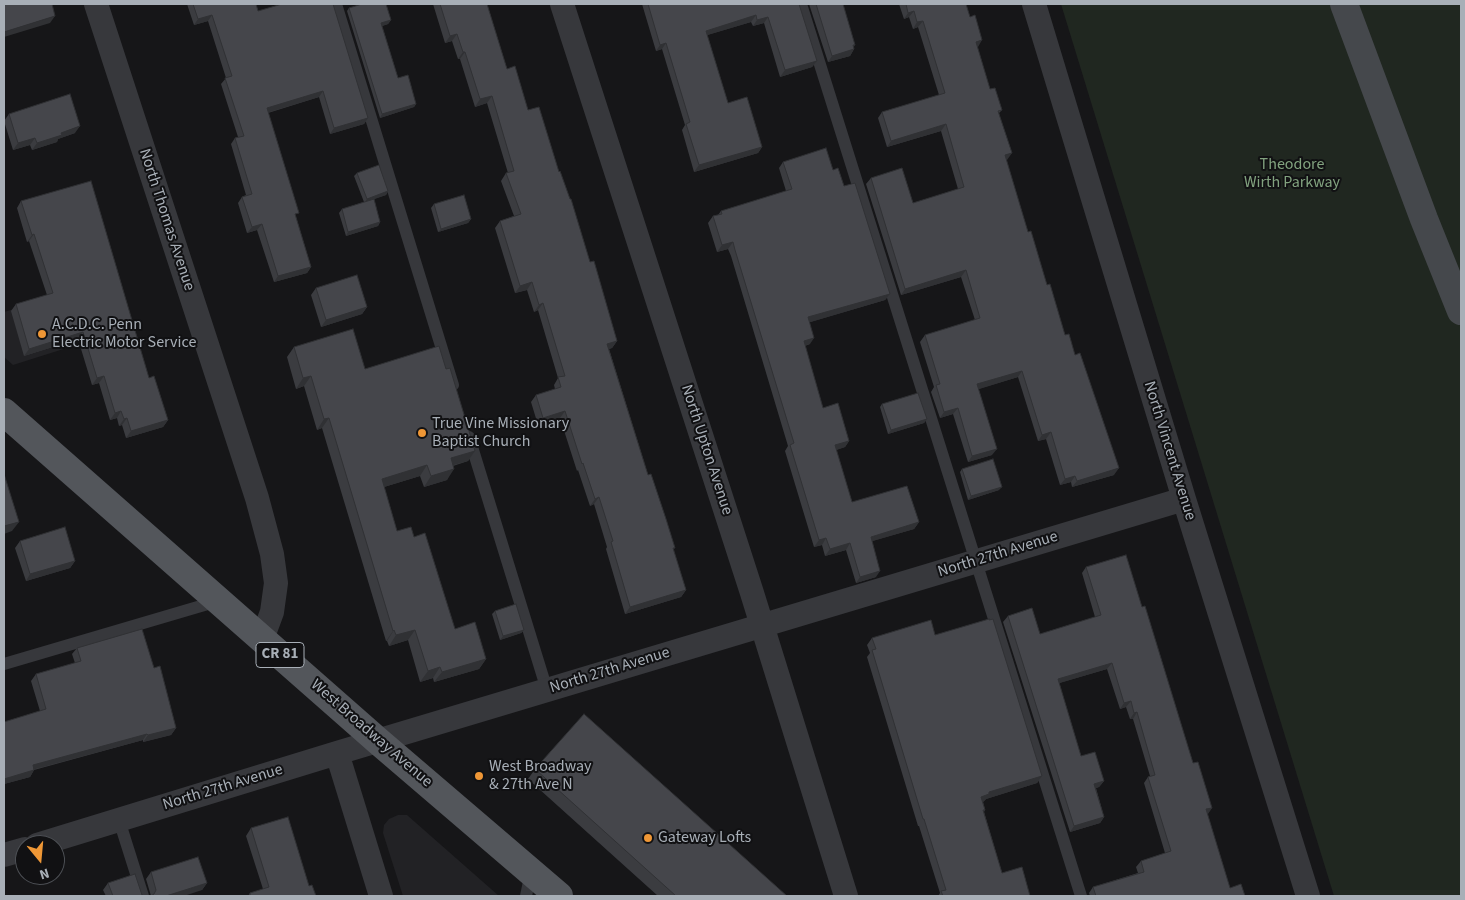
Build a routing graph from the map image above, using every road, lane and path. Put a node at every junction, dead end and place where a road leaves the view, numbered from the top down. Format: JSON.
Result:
{"nodes":[{"id":1,"x":96,"y":4,"type":"edge"},
{"id":2,"x":336,"y":4,"type":"edge"},
{"id":3,"x":562,"y":4,"type":"edge"},
{"id":4,"x":801,"y":4,"type":"edge"},
{"id":5,"x":1034,"y":4,"type":"edge"},
{"id":6,"x":1344,"y":4,"type":"edge"},
{"id":7,"x":1461,"y":311,"type":"edge"},
{"id":8,"x":457,"y":397,"type":"edge"},
{"id":9,"x":4,"y":412,"type":"edge"},
{"id":10,"x":466,"y":425,"type":"edge"},
{"id":11,"x":1184,"y":499,"type":"junction"},
{"id":12,"x":975,"y":562,"type":"junction"},
{"id":13,"x":218,"y":601,"type":"junction"},
{"id":14,"x":762,"y":625,"type":"junction"},
{"id":15,"x":262,"y":639,"type":"junction"},
{"id":16,"x":4,"y":664,"type":"edge"},
{"id":17,"x":547,"y":690,"type":"junction"},
{"id":18,"x":378,"y":741,"type":"junction"},
{"id":19,"x":337,"y":753,"type":"junction"},
{"id":20,"x":120,"y":820,"type":"junction"},
{"id":21,"x":65,"y":837,"type":"edge"},
{"id":22,"x":528,"y":884,"type":"edge"},
{"id":23,"x":143,"y":896,"type":"edge"},
{"id":24,"x":381,"y":896,"type":"edge"},
{"id":25,"x":559,"y":896,"type":"edge"},
{"id":26,"x":846,"y":896,"type":"edge"},
{"id":27,"x":1081,"y":896,"type":"edge"},
{"id":28,"x":1308,"y":896,"type":"edge"}],
"edges":[{"from":1,"to":15,"type":"street","name":"North Thomas Avenue"},
{"from":2,"to":8,"type":"lane"},
{"from":3,"to":14,"type":"street","name":"North Upton Avenue"},
{"from":4,"to":12,"type":"lane"},
{"from":5,"to":11,"type":"street","name":"North Vincent Avenue"},
{"from":6,"to":7,"type":"street"},
{"from":9,"to":13,"type":"main road","name":"West Broadway Avenue","number":"CR 81"},
{"from":10,"to":17,"type":"lane"},
{"from":11,"to":12,"type":"street","name":"North 27th Avenue"},
{"from":11,"to":28,"type":"street","name":"North Vincent Avenue"},
{"from":12,"to":14,"type":"street","name":"North 27th Avenue"},
{"from":12,"to":27,"type":"lane"},
{"from":13,"to":15,"type":"main road","name":"West Broadway Avenue","number":"CR 81"},
{"from":13,"to":16,"type":"lane"},
{"from":14,"to":17,"type":"street","name":"North 27th Avenue"},
{"from":14,"to":26,"type":"street","name":"North Upton Avenue"},
{"from":15,"to":18,"type":"main road","name":"West Broadway Avenue","number":"CR 81"},
{"from":17,"to":18,"type":"street","name":"North 27th Avenue"},
{"from":18,"to":19,"type":"street","name":"North 27th Avenue"},
{"from":18,"to":22,"type":"main road","name":"West Broadway Avenue","number":"CR 81"},
{"from":19,"to":20,"type":"street","name":"North 27th Avenue"},
{"from":19,"to":24,"type":"street"},
{"from":20,"to":21,"type":"street","name":"North 27th Avenue"},
{"from":20,"to":23,"type":"lane"},
{"from":22,"to":25,"type":"main road","name":"West Broadway Avenue","number":"CR 81"}]}
